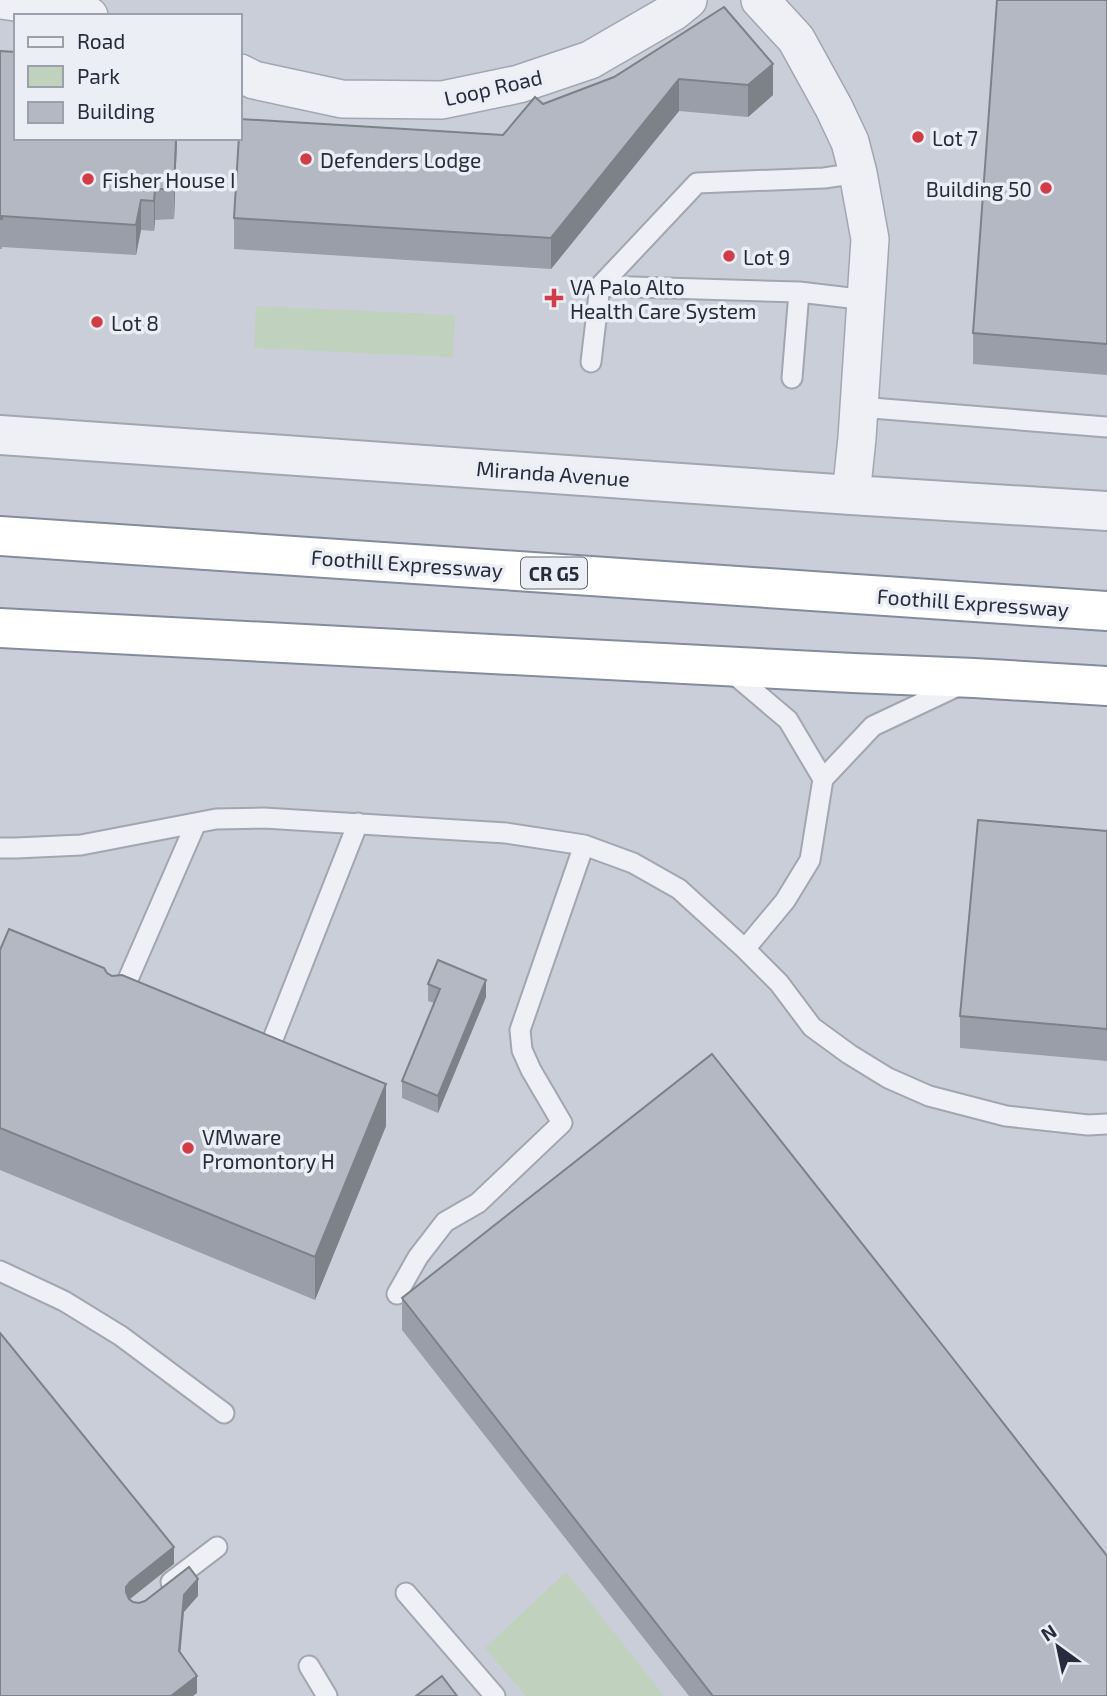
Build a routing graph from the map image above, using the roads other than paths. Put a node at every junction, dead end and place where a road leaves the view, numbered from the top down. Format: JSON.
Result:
{"nodes":[{"id":1,"x":2,"y":0,"type":"edge"},
{"id":2,"x":688,"y":0,"type":"edge"},
{"id":3,"x":760,"y":0,"type":"edge"},
{"id":4,"x":82,"y":14,"type":"edge"},
{"id":5,"x":242,"y":75,"type":"edge"},
{"id":6,"x":858,"y":173,"type":"junction"},
{"id":7,"x":600,"y":286,"type":"junction"},
{"id":8,"x":799,"y":292,"type":"junction"},
{"id":9,"x":867,"y":300,"type":"junction"},
{"id":10,"x":591,"y":362,"type":"dead end"},
{"id":11,"x":792,"y":378,"type":"dead end"},
{"id":12,"x":859,"y":407,"type":"junction"},
{"id":13,"x":1107,"y":427,"type":"edge"},
{"id":14,"x":0,"y":435,"type":"edge"},
{"id":15,"x":851,"y":495,"type":"junction"},
{"id":16,"x":1107,"y":511,"type":"edge"},
{"id":17,"x":0,"y":536,"type":"edge"},
{"id":18,"x":1107,"y":611,"type":"edge"},
{"id":19,"x":0,"y":628,"type":"edge"},
{"id":20,"x":724,"y":666,"type":"junction"},
{"id":21,"x":974,"y":678,"type":"junction"},
{"id":22,"x":1107,"y":686,"type":"edge"},
{"id":23,"x":823,"y":779,"type":"junction"},
{"id":24,"x":196,"y":823,"type":"junction"},
{"id":25,"x":358,"y":824,"type":"junction"},
{"id":26,"x":584,"y":845,"type":"junction"},
{"id":27,"x":0,"y":848,"type":"edge"},
{"id":28,"x":745,"y":949,"type":"junction"},
{"id":29,"x":116,"y":1007,"type":"edge"},
{"id":30,"x":269,"y":1048,"type":"edge"},
{"id":31,"x":1107,"y":1124,"type":"edge"},
{"id":32,"x":0,"y":1271,"type":"edge"},
{"id":33,"x":397,"y":1294,"type":"dead end"},
{"id":34,"x":224,"y":1413,"type":"dead end"},
{"id":35,"x":217,"y":1547,"type":"dead end"},
{"id":36,"x":160,"y":1591,"type":"edge"},
{"id":37,"x":406,"y":1593,"type":"dead end"},
{"id":38,"x":309,"y":1666,"type":"dead end"},
{"id":39,"x":327,"y":1696,"type":"edge"},
{"id":40,"x":495,"y":1696,"type":"edge"}],
"edges":[{"from":1,"to":4,"type":"street"},
{"from":2,"to":5,"type":"street","name":"Loop Road"},
{"from":3,"to":6,"type":"street"},
{"from":6,"to":7,"type":"lane"},
{"from":6,"to":9,"type":"street"},
{"from":7,"to":8,"type":"lane"},
{"from":7,"to":10,"type":"lane"},
{"from":8,"to":9,"type":"lane"},
{"from":8,"to":11,"type":"lane"},
{"from":9,"to":12,"type":"street"},
{"from":12,"to":13,"type":"lane"},
{"from":12,"to":15,"type":"street"},
{"from":14,"to":15,"type":"street","name":"Miranda Avenue"},
{"from":15,"to":16,"type":"street","name":"Miranda Avenue"},
{"from":17,"to":18,"type":"highway","name":"Foothill Expressway","number":"CR G5"},
{"from":19,"to":20,"type":"highway"},
{"from":20,"to":21,"type":"highway"},
{"from":20,"to":23,"type":"lane"},
{"from":21,"to":22,"type":"highway"},
{"from":21,"to":23,"type":"lane"},
{"from":23,"to":28,"type":"lane"},
{"from":24,"to":25,"type":"lane"},
{"from":24,"to":27,"type":"lane"},
{"from":24,"to":29,"type":"lane"},
{"from":25,"to":26,"type":"lane"},
{"from":25,"to":30,"type":"lane"},
{"from":26,"to":28,"type":"lane"},
{"from":26,"to":33,"type":"lane"},
{"from":28,"to":31,"type":"lane"},
{"from":32,"to":34,"type":"lane"},
{"from":35,"to":36,"type":"lane"},
{"from":37,"to":40,"type":"lane"},
{"from":38,"to":39,"type":"lane"}]}
